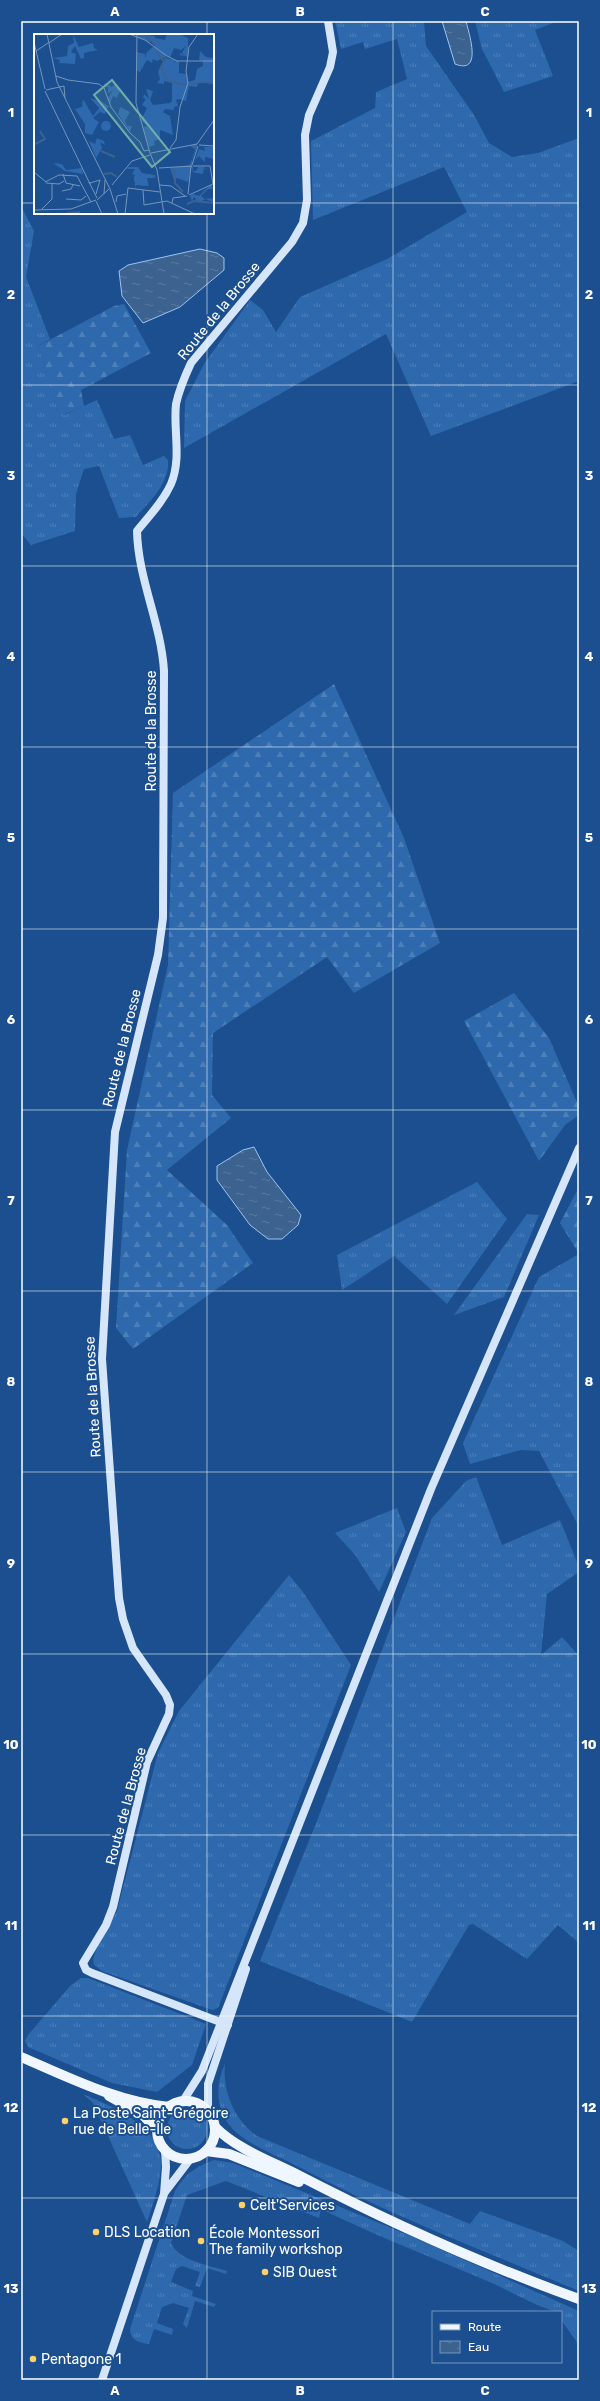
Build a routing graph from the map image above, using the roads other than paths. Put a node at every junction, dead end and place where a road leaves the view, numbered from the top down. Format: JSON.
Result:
{"nodes":[{"id":1,"x":328,"y":21,"type":"edge"},
{"id":2,"x":579,"y":1148,"type":"edge"},
{"id":3,"x":224,"y":2023,"type":"junction"},
{"id":4,"x":21,"y":2056,"type":"edge"},
{"id":5,"x":95,"y":2088,"type":"junction"},
{"id":6,"x":183,"y":2101,"type":"junction"},
{"id":7,"x":169,"y":2107,"type":"junction"},
{"id":8,"x":208,"y":2110,"type":"junction"},
{"id":9,"x":215,"y":2126,"type":"junction"},
{"id":10,"x":158,"y":2131,"type":"junction"},
{"id":11,"x":165,"y":2149,"type":"junction"},
{"id":12,"x":206,"y":2151,"type":"junction"},
{"id":13,"x":191,"y":2158,"type":"junction"},
{"id":14,"x":324,"y":2190,"type":"junction"},
{"id":15,"x":164,"y":2194,"type":"junction"},
{"id":16,"x":539,"y":2285,"type":"junction"},
{"id":17,"x":579,"y":2299,"type":"edge"},
{"id":18,"x":579,"y":2306,"type":"edge"},
{"id":19,"x":102,"y":2380,"type":"edge"}],
"edges":[{"from":1,"to":3,"type":"street","name":"Route de la Brosse"},
{"from":2,"to":3,"type":"street"},
{"from":3,"to":6,"type":"street"},
{"from":3,"to":8,"type":"street"},
{"from":4,"to":5,"type":"main road"},
{"from":5,"to":7,"type":"main road"},
{"from":5,"to":10,"type":"main road"},
{"from":6,"to":7,"type":"main road"},
{"from":6,"to":8,"type":"main road"},
{"from":7,"to":10,"type":"main road"},
{"from":8,"to":9,"type":"main road"},
{"from":9,"to":12,"type":"main road"},
{"from":9,"to":14,"type":"main road"},
{"from":10,"to":11,"type":"main road"},
{"from":11,"to":13,"type":"main road"},
{"from":11,"to":15,"type":"street"},
{"from":12,"to":13,"type":"main road"},
{"from":12,"to":14,"type":"main road"},
{"from":13,"to":15,"type":"street"},
{"from":14,"to":16,"type":"main road"},
{"from":15,"to":19,"type":"street"},
{"from":16,"to":17,"type":"main road"},
{"from":16,"to":18,"type":"main road"}]}
